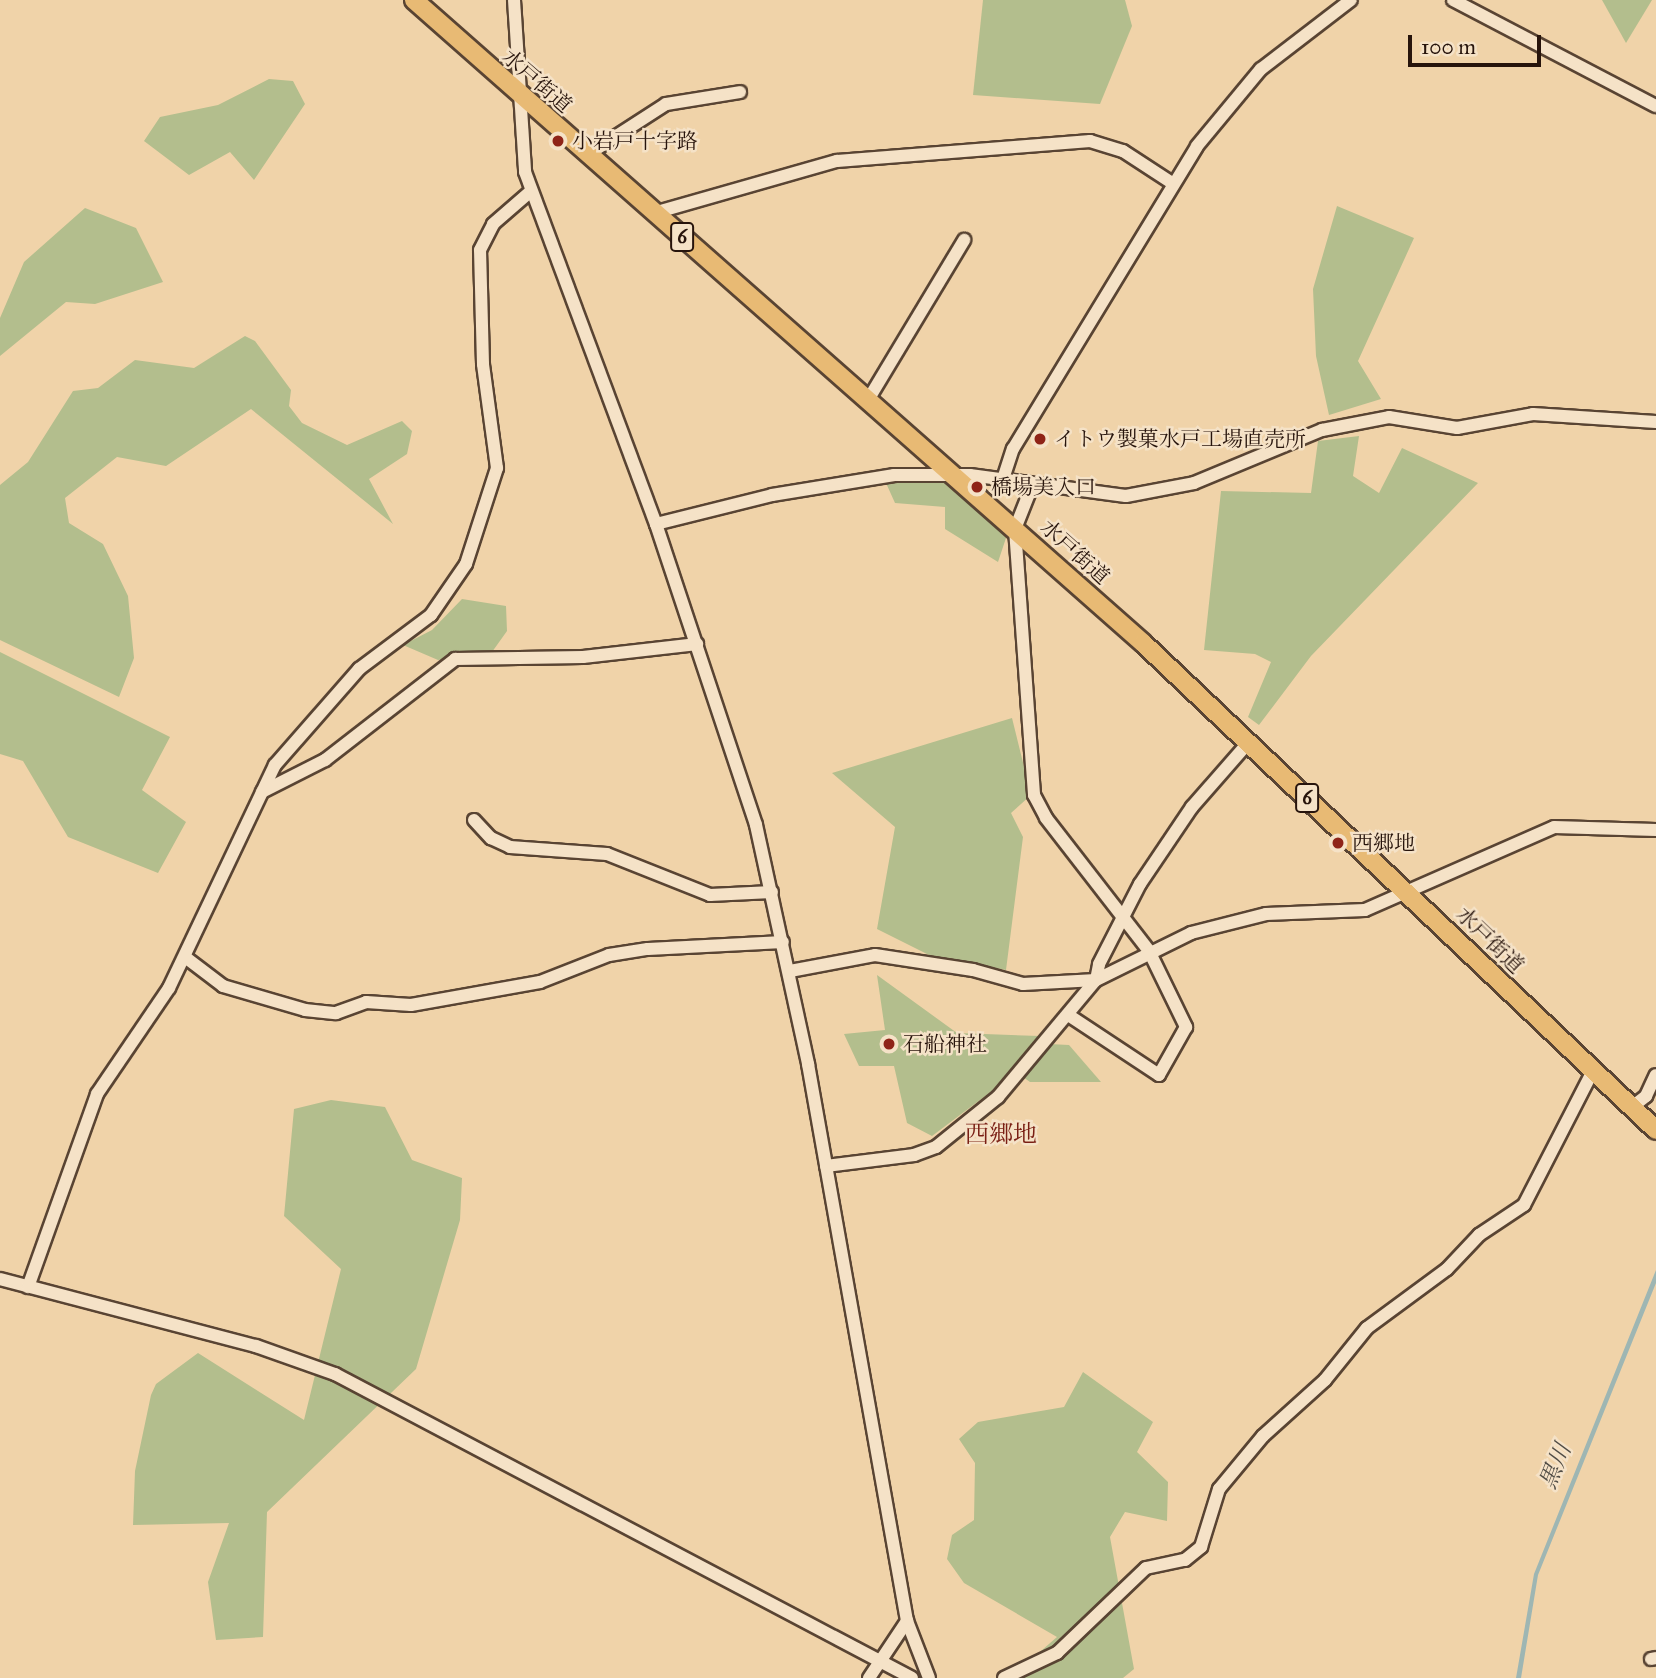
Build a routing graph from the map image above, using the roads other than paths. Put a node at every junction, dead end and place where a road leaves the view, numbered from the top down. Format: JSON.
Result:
{"nodes":[{"id":1,"x":414,"y":0,"type":"edge"},
{"id":2,"x":514,"y":0,"type":"edge"},
{"id":3,"x":1351,"y":0,"type":"edge"},
{"id":4,"x":1453,"y":0,"type":"edge"},
{"id":5,"x":740,"y":92,"type":"dead end"},
{"id":6,"x":519,"y":96,"type":"junction"},
{"id":7,"x":1656,"y":106,"type":"edge"},
{"id":8,"x":587,"y":155,"type":"junction"},
{"id":9,"x":1172,"y":183,"type":"junction"},
{"id":10,"x":531,"y":191,"type":"junction"},
{"id":11,"x":654,"y":213,"type":"junction"},
{"id":12,"x":964,"y":240,"type":"dead end"},
{"id":13,"x":868,"y":400,"type":"junction"},
{"id":14,"x":1656,"y":422,"type":"edge"},
{"id":15,"x":951,"y":474,"type":"junction"},
{"id":16,"x":1003,"y":479,"type":"junction"},
{"id":17,"x":1032,"y":486,"type":"junction"},
{"id":18,"x":656,"y":524,"type":"junction"},
{"id":19,"x":1015,"y":529,"type":"junction"},
{"id":20,"x":697,"y":644,"type":"junction"},
{"id":21,"x":1249,"y":743,"type":"junction"},
{"id":22,"x":262,"y":792,"type":"junction"},
{"id":23,"x":474,"y":820,"type":"dead end"},
{"id":24,"x":1656,"y":830,"type":"edge"},
{"id":25,"x":1406,"y":891,"type":"junction"},
{"id":26,"x":772,"y":892,"type":"junction"},
{"id":27,"x":1126,"y":916,"type":"junction"},
{"id":28,"x":783,"y":942,"type":"junction"},
{"id":29,"x":1149,"y":950,"type":"junction"},
{"id":30,"x":185,"y":957,"type":"junction"},
{"id":31,"x":790,"y":971,"type":"junction"},
{"id":32,"x":1096,"y":980,"type":"junction"},
{"id":33,"x":1070,"y":1016,"type":"junction"},
{"id":34,"x":1593,"y":1071,"type":"junction"},
{"id":35,"x":1656,"y":1075,"type":"edge"},
{"id":36,"x":1632,"y":1107,"type":"junction"},
{"id":37,"x":1656,"y":1130,"type":"edge"},
{"id":38,"x":826,"y":1166,"type":"junction"},
{"id":39,"x":0,"y":1279,"type":"edge"},
{"id":40,"x":28,"y":1287,"type":"junction"},
{"id":41,"x":907,"y":1621,"type":"junction"},
{"id":42,"x":877,"y":1660,"type":"junction"},
{"id":43,"x":869,"y":1678,"type":"edge"},
{"id":44,"x":912,"y":1678,"type":"edge"},
{"id":45,"x":929,"y":1678,"type":"edge"},
{"id":46,"x":1004,"y":1678,"type":"edge"}],
"edges":[{"from":1,"to":6,"type":"highway","name":"水戸街道","number":"6"},
{"from":2,"to":6,"type":"street"},
{"from":3,"to":9,"type":"street"},
{"from":4,"to":7,"type":"street"},
{"from":5,"to":8,"type":"street"},
{"from":6,"to":8,"type":"highway","name":"水戸街道","number":"6"},
{"from":6,"to":10,"type":"street"},
{"from":8,"to":11,"type":"highway","name":"水戸街道","number":"6"},
{"from":9,"to":11,"type":"street"},
{"from":9,"to":16,"type":"street"},
{"from":10,"to":18,"type":"street"},
{"from":10,"to":22,"type":"street"},
{"from":11,"to":13,"type":"highway","name":"水戸街道","number":"6"},
{"from":12,"to":13,"type":"street"},
{"from":13,"to":15,"type":"highway","name":"水戸街道","number":"6"},
{"from":14,"to":17,"type":"street"},
{"from":15,"to":16,"type":"street"},
{"from":15,"to":18,"type":"street"},
{"from":15,"to":19,"type":"highway","name":"水戸街道","number":"6"},
{"from":16,"to":17,"type":"street"},
{"from":17,"to":19,"type":"street"},
{"from":18,"to":20,"type":"street"},
{"from":19,"to":21,"type":"highway","name":"水戸街道","number":"6"},
{"from":19,"to":27,"type":"street"},
{"from":20,"to":22,"type":"street"},
{"from":20,"to":26,"type":"street"},
{"from":21,"to":25,"type":"highway","name":"水戸街道","number":"6"},
{"from":21,"to":27,"type":"street"},
{"from":22,"to":30,"type":"street"},
{"from":23,"to":26,"type":"street"},
{"from":24,"to":25,"type":"street"},
{"from":25,"to":29,"type":"street"},
{"from":25,"to":34,"type":"highway","name":"水戸街道","number":"6"},
{"from":26,"to":28,"type":"street"},
{"from":27,"to":29,"type":"street"},
{"from":27,"to":32,"type":"street"},
{"from":28,"to":30,"type":"street"},
{"from":28,"to":31,"type":"street"},
{"from":29,"to":32,"type":"street"},
{"from":29,"to":33,"type":"street"},
{"from":30,"to":40,"type":"street"},
{"from":31,"to":32,"type":"street"},
{"from":31,"to":38,"type":"street"},
{"from":32,"to":33,"type":"street"},
{"from":33,"to":38,"type":"street"},
{"from":34,"to":36,"type":"highway","name":"水戸街道","number":"6"},
{"from":34,"to":46,"type":"street"},
{"from":35,"to":36,"type":"street"},
{"from":36,"to":37,"type":"highway","name":"水戸街道","number":"6"},
{"from":38,"to":41,"type":"street"},
{"from":39,"to":40,"type":"street"},
{"from":40,"to":42,"type":"street"},
{"from":41,"to":42,"type":"street"},
{"from":41,"to":45,"type":"street"},
{"from":42,"to":43,"type":"street"},
{"from":42,"to":44,"type":"street"}]}
